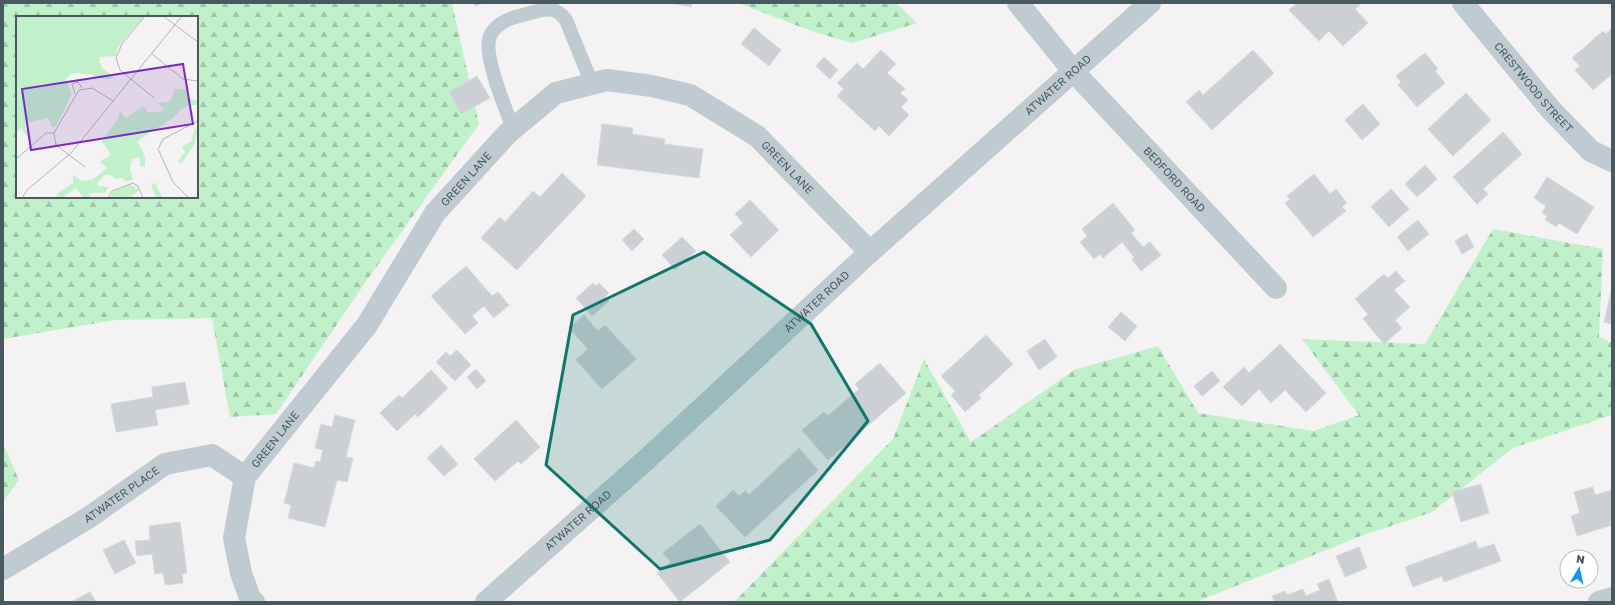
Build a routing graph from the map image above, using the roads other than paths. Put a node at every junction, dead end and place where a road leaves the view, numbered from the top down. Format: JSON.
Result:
{"nodes":[{"id":1,"x":1018,"y":3,"type":"edge"},
{"id":2,"x":1150,"y":3,"type":"edge"},
{"id":3,"x":1463,"y":3,"type":"edge"},
{"id":4,"x":1074,"y":72,"type":"junction"},
{"id":5,"x":592,"y":84,"type":"junction"},
{"id":6,"x":513,"y":128,"type":"junction"},
{"id":7,"x":1612,"y":160,"type":"edge"},
{"id":8,"x":870,"y":252,"type":"junction"},
{"id":9,"x":1276,"y":288,"type":"dead end"},
{"id":10,"x":245,"y":477,"type":"junction"},
{"id":11,"x":3,"y":569,"type":"edge"},
{"id":12,"x":1612,"y":598,"type":"edge"},
{"id":13,"x":254,"y":602,"type":"edge"},
{"id":14,"x":486,"y":602,"type":"edge"},
{"id":15,"x":1599,"y":602,"type":"edge"}],
"edges":[{"from":1,"to":4,"type":"street","name":"BEDFORD ROAD"},
{"from":2,"to":4,"type":"street","name":"ATWATER ROAD"},
{"from":3,"to":7,"type":"street","name":"CRESTWOOD STREET"},
{"from":4,"to":8,"type":"street","name":"ATWATER ROAD"},
{"from":4,"to":9,"type":"street","name":"BEDFORD ROAD"},
{"from":5,"to":6,"type":"street","name":"GREEN LANE"},
{"from":5,"to":6,"type":"lane"},
{"from":5,"to":8,"type":"street","name":"GREEN LANE"},
{"from":6,"to":10,"type":"street","name":"GREEN LANE"},
{"from":8,"to":14,"type":"street","name":"ATWATER ROAD"},
{"from":10,"to":11,"type":"street","name":"ATWATER PLACE"},
{"from":10,"to":13,"type":"street","name":"GREEN LANE"},
{"from":12,"to":15,"type":"street"}]}
